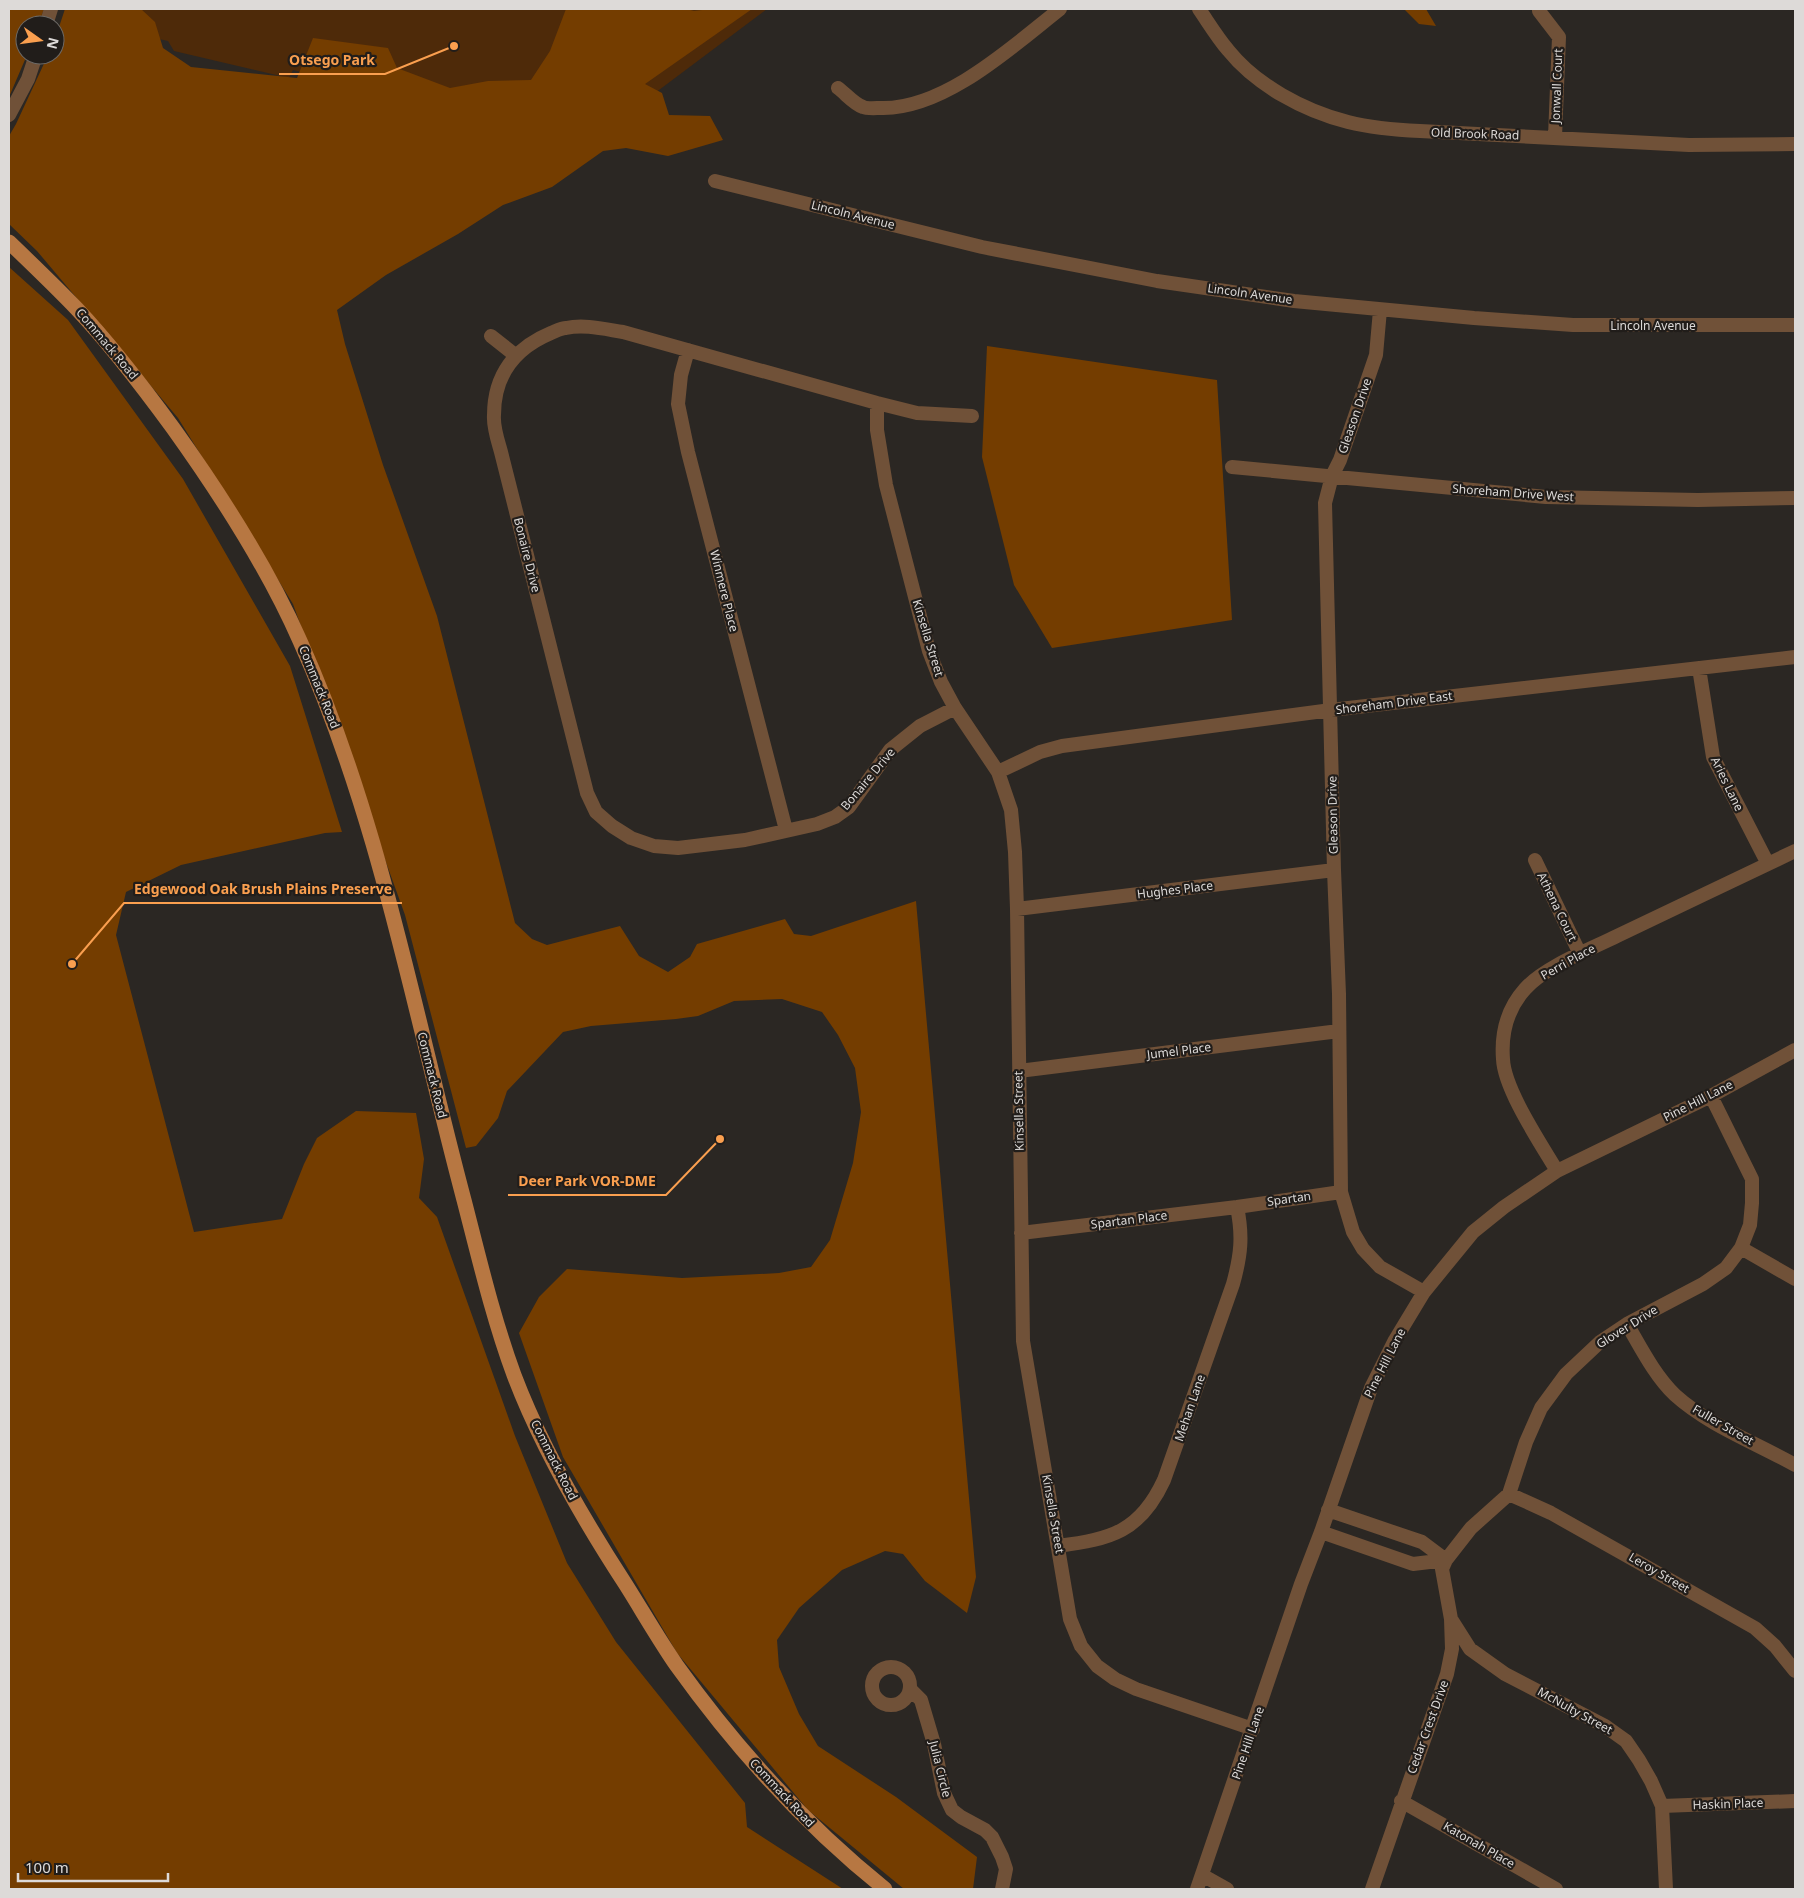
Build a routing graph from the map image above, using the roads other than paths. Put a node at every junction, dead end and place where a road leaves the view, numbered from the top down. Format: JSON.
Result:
{"nodes":[{"id":1,"x":1060,"y":9,"type":"edge"},
{"id":2,"x":1199,"y":9,"type":"edge"},
{"id":3,"x":1539,"y":11,"type":"dead end"},
{"id":4,"x":33,"y":65,"type":"edge"},
{"id":5,"x":838,"y":88,"type":"dead end"},
{"id":6,"x":9,"y":115,"type":"edge"},
{"id":7,"x":1555,"y":137,"type":"junction"},
{"id":8,"x":1795,"y":144,"type":"edge"},
{"id":9,"x":715,"y":181,"type":"dead end"},
{"id":10,"x":9,"y":242,"type":"edge"},
{"id":11,"x":1380,"y":310,"type":"junction"},
{"id":12,"x":1795,"y":325,"type":"edge"},
{"id":13,"x":491,"y":336,"type":"dead end"},
{"id":14,"x":688,"y":350,"type":"junction"},
{"id":15,"x":515,"y":355,"type":"junction"},
{"id":16,"x":877,"y":403,"type":"junction"},
{"id":17,"x":972,"y":416,"type":"dead end"},
{"id":18,"x":1232,"y":467,"type":"dead end"},
{"id":19,"x":1332,"y":476,"type":"junction"},
{"id":20,"x":1795,"y":498,"type":"edge"},
{"id":21,"x":1795,"y":657,"type":"edge"},
{"id":22,"x":1699,"y":668,"type":"junction"},
{"id":23,"x":955,"y":708,"type":"junction"},
{"id":24,"x":1331,"y":710,"type":"junction"},
{"id":25,"x":998,"y":772,"type":"junction"},
{"id":26,"x":786,"y":830,"type":"junction"},
{"id":27,"x":1795,"y":851,"type":"edge"},
{"id":28,"x":1535,"y":860,"type":"dead end"},
{"id":29,"x":1768,"y":864,"type":"junction"},
{"id":30,"x":1334,"y":870,"type":"junction"},
{"id":31,"x":1017,"y":910,"type":"junction"},
{"id":32,"x":1580,"y":954,"type":"junction"},
{"id":33,"x":1338,"y":1031,"type":"junction"},
{"id":34,"x":1795,"y":1050,"type":"edge"},
{"id":35,"x":1019,"y":1071,"type":"junction"},
{"id":36,"x":1711,"y":1096,"type":"junction"},
{"id":37,"x":1557,"y":1171,"type":"junction"},
{"id":38,"x":1341,"y":1192,"type":"junction"},
{"id":39,"x":1237,"y":1207,"type":"junction"},
{"id":40,"x":1021,"y":1233,"type":"junction"},
{"id":41,"x":1741,"y":1248,"type":"junction"},
{"id":42,"x":1795,"y":1279,"type":"edge"},
{"id":43,"x":1424,"y":1292,"type":"junction"},
{"id":44,"x":1627,"y":1324,"type":"junction"},
{"id":45,"x":1795,"y":1465,"type":"edge"},
{"id":46,"x":1509,"y":1494,"type":"junction"},
{"id":47,"x":1328,"y":1510,"type":"junction"},
{"id":48,"x":1321,"y":1532,"type":"junction"},
{"id":49,"x":1058,"y":1546,"type":"junction"},
{"id":50,"x":1446,"y":1560,"type":"junction"},
{"id":51,"x":1452,"y":1619,"type":"junction"},
{"id":52,"x":1795,"y":1671,"type":"edge"},
{"id":53,"x":910,"y":1689,"type":"dead end"},
{"id":54,"x":1253,"y":1729,"type":"junction"},
{"id":55,"x":1402,"y":1801,"type":"junction"},
{"id":56,"x":1795,"y":1801,"type":"edge"},
{"id":57,"x":1662,"y":1806,"type":"junction"},
{"id":58,"x":1202,"y":1875,"type":"junction"},
{"id":59,"x":885,"y":1889,"type":"edge"},
{"id":60,"x":1002,"y":1889,"type":"edge"},
{"id":61,"x":1197,"y":1889,"type":"edge"},
{"id":62,"x":1227,"y":1889,"type":"edge"},
{"id":63,"x":1372,"y":1889,"type":"edge"},
{"id":64,"x":1556,"y":1889,"type":"edge"},
{"id":65,"x":1666,"y":1889,"type":"edge"}],
"edges":[{"from":1,"to":5,"type":"street"},
{"from":2,"to":7,"type":"street","name":"Old Brook Road"},
{"from":3,"to":7,"type":"street","name":"Jonwall Court"},
{"from":4,"to":6,"type":"street"},
{"from":7,"to":8,"type":"street","name":"Old Brook Road"},
{"from":9,"to":11,"type":"street","name":"Lincoln Avenue"},
{"from":10,"to":59,"type":"main road","name":"Commack Road"},
{"from":11,"to":12,"type":"street","name":"Lincoln Avenue"},
{"from":11,"to":19,"type":"street","name":"Gleason Drive"},
{"from":13,"to":15,"type":"street"},
{"from":14,"to":15,"type":"street","name":"Bonaire Drive"},
{"from":14,"to":16,"type":"street","name":"Bonaire Drive"},
{"from":14,"to":26,"type":"street","name":"Winmere Place"},
{"from":15,"to":26,"type":"street","name":"Bonaire Drive"},
{"from":16,"to":17,"type":"street","name":"Bonaire Drive"},
{"from":16,"to":23,"type":"street","name":"Kinsella Street"},
{"from":18,"to":19,"type":"street","name":"Shoreham Drive West"},
{"from":19,"to":20,"type":"street","name":"Shoreham Drive West"},
{"from":19,"to":24,"type":"street","name":"Gleason Drive"},
{"from":21,"to":22,"type":"street","name":"Shoreham Drive East"},
{"from":22,"to":24,"type":"street","name":"Shoreham Drive East"},
{"from":22,"to":29,"type":"street","name":"Aries Lane"},
{"from":23,"to":25,"type":"street","name":"Kinsella Street"},
{"from":23,"to":26,"type":"street","name":"Bonaire Drive"},
{"from":24,"to":25,"type":"street","name":"Shoreham Drive East"},
{"from":24,"to":30,"type":"street","name":"Gleason Drive"},
{"from":25,"to":31,"type":"street","name":"Kinsella Street"},
{"from":27,"to":29,"type":"street","name":"Perri Place"},
{"from":28,"to":32,"type":"street","name":"Athena Court"},
{"from":29,"to":32,"type":"street","name":"Perri Place"},
{"from":30,"to":31,"type":"street","name":"Hughes Place"},
{"from":30,"to":33,"type":"street","name":"Gleason Drive"},
{"from":31,"to":35,"type":"street","name":"Kinsella Street"},
{"from":32,"to":37,"type":"street","name":"Perri Place"},
{"from":33,"to":35,"type":"street","name":"Jumel Place"},
{"from":33,"to":38,"type":"street","name":"Gleason Drive"},
{"from":34,"to":36,"type":"street","name":"Pine Hill Lane"},
{"from":35,"to":40,"type":"street","name":"Kinsella Street"},
{"from":36,"to":37,"type":"street","name":"Pine Hill Lane"},
{"from":36,"to":41,"type":"street","name":"Glover Drive"},
{"from":37,"to":43,"type":"street","name":"Pine Hill Lane"},
{"from":38,"to":39,"type":"street","name":"Spartan"},
{"from":38,"to":43,"type":"street","name":"Gleason Drive"},
{"from":39,"to":40,"type":"street","name":"Spartan Place"},
{"from":39,"to":49,"type":"street","name":"Mehan Lane"},
{"from":40,"to":49,"type":"street","name":"Kinsella Street"},
{"from":41,"to":42,"type":"street"},
{"from":41,"to":44,"type":"street","name":"Glover Drive"},
{"from":43,"to":47,"type":"street","name":"Pine Hill Lane"},
{"from":44,"to":45,"type":"street","name":"Fuller Street"},
{"from":44,"to":46,"type":"street","name":"Glover Drive"},
{"from":46,"to":50,"type":"street"},
{"from":46,"to":52,"type":"street","name":"Leroy Street"},
{"from":47,"to":48,"type":"street","name":"Pine Hill Lane"},
{"from":47,"to":50,"type":"street"},
{"from":48,"to":50,"type":"street"},
{"from":48,"to":54,"type":"street","name":"Pine Hill Lane"},
{"from":49,"to":54,"type":"street","name":"Kinsella Street"},
{"from":50,"to":51,"type":"street","name":"Cedar Crest Drive"},
{"from":51,"to":55,"type":"street","name":"Cedar Crest Drive"},
{"from":51,"to":57,"type":"street","name":"McNulty Street"},
{"from":53,"to":60,"type":"street","name":"Julia Circle"},
{"from":54,"to":58,"type":"street","name":"Pine Hill Lane"},
{"from":55,"to":63,"type":"street","name":"Cedar Crest Drive"},
{"from":55,"to":64,"type":"street","name":"Katonah Place"},
{"from":56,"to":57,"type":"street","name":"Haskin Place"},
{"from":57,"to":65,"type":"street","name":"McNulty Street"},
{"from":58,"to":61,"type":"street","name":"Pine Hill Lane"},
{"from":58,"to":62,"type":"street"}]}
